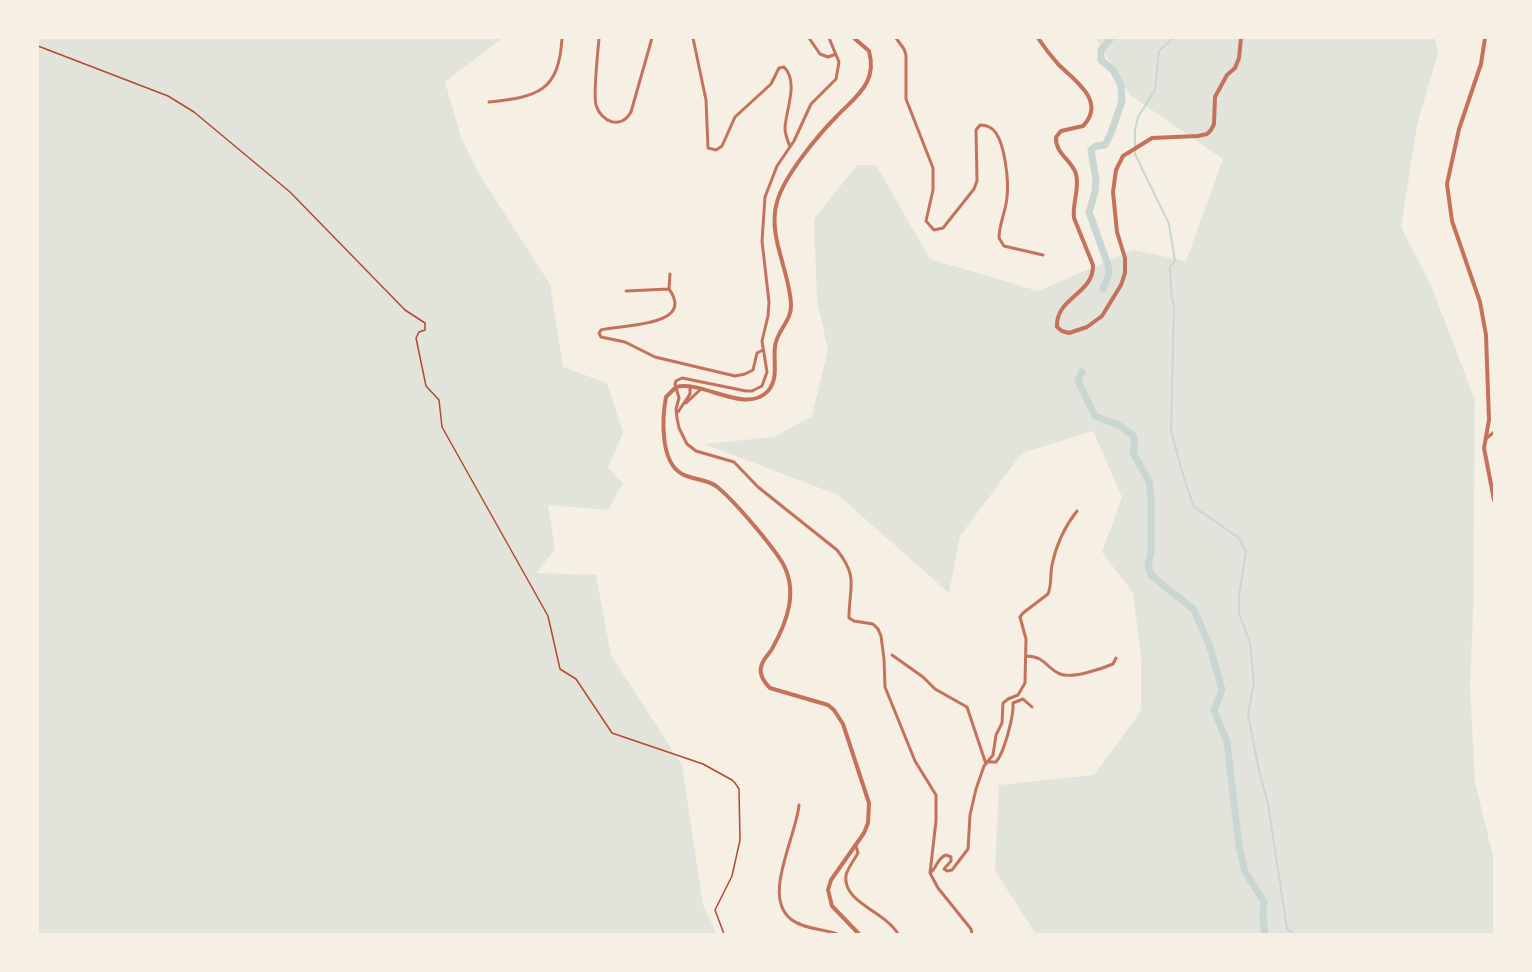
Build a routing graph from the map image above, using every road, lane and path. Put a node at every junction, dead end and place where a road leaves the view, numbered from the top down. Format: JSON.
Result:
{"nodes":[{"id":1,"x":562,"y":38,"type":"edge"},
{"id":2,"x":599,"y":38,"type":"edge"},
{"id":3,"x":652,"y":38,"type":"edge"},
{"id":4,"x":693,"y":38,"type":"edge"},
{"id":5,"x":809,"y":38,"type":"edge"},
{"id":6,"x":829,"y":38,"type":"edge"},
{"id":7,"x":854,"y":38,"type":"edge"},
{"id":8,"x":896,"y":38,"type":"edge"},
{"id":9,"x":1038,"y":38,"type":"edge"},
{"id":10,"x":1241,"y":38,"type":"edge"},
{"id":11,"x":1485,"y":38,"type":"edge"},
{"id":12,"x":38,"y":46,"type":"edge"},
{"id":13,"x":836,"y":54,"type":"junction"},
{"id":14,"x":489,"y":102,"type":"dead end"},
{"id":15,"x":790,"y":147,"type":"junction"},
{"id":16,"x":1042,"y":255,"type":"dead end"},
{"id":17,"x":670,"y":274,"type":"dead end"},
{"id":18,"x":669,"y":290,"type":"junction"},
{"id":19,"x":626,"y":291,"type":"dead end"},
{"id":20,"x":763,"y":350,"type":"junction"},
{"id":21,"x":690,"y":386,"type":"junction"},
{"id":22,"x":676,"y":387,"type":"junction"},
{"id":23,"x":702,"y":389,"type":"junction"},
{"id":24,"x":684,"y":404,"type":"junction"},
{"id":25,"x":677,"y":413,"type":"junction"},
{"id":26,"x":1494,"y":432,"type":"edge"},
{"id":27,"x":1486,"y":439,"type":"junction"},
{"id":28,"x":1494,"y":500,"type":"edge"},
{"id":29,"x":1077,"y":511,"type":"dead end"},
{"id":30,"x":892,"y":655,"type":"dead end"},
{"id":31,"x":1027,"y":656,"type":"junction"},
{"id":32,"x":1116,"y":658,"type":"dead end"},
{"id":33,"x":1032,"y":707,"type":"dead end"},
{"id":34,"x":987,"y":763,"type":"junction"},
{"id":35,"x":799,"y":805,"type":"dead end"},
{"id":36,"x":856,"y":846,"type":"junction"},
{"id":37,"x":930,"y":873,"type":"junction"},
{"id":38,"x":724,"y":934,"type":"edge"},
{"id":39,"x":837,"y":934,"type":"edge"},
{"id":40,"x":859,"y":934,"type":"edge"},
{"id":41,"x":898,"y":934,"type":"edge"},
{"id":42,"x":972,"y":934,"type":"edge"}],
"edges":[{"from":1,"to":14,"type":"street"},
{"from":2,"to":3,"type":"street"},
{"from":4,"to":15,"type":"street"},
{"from":5,"to":13,"type":"street"},
{"from":6,"to":13,"type":"street"},
{"from":7,"to":23,"type":"street"},
{"from":8,"to":16,"type":"street"},
{"from":9,"to":10,"type":"street"},
{"from":11,"to":27,"type":"street"},
{"from":12,"to":38,"type":"path"},
{"from":13,"to":15,"type":"street"},
{"from":15,"to":20,"type":"street"},
{"from":17,"to":18,"type":"street"},
{"from":18,"to":19,"type":"street"},
{"from":18,"to":20,"type":"street"},
{"from":20,"to":22,"type":"street"},
{"from":21,"to":22,"type":"street"},
{"from":21,"to":23,"type":"street"},
{"from":21,"to":24,"type":"street"},
{"from":22,"to":25,"type":"street"},
{"from":22,"to":36,"type":"street"},
{"from":23,"to":24,"type":"street"},
{"from":24,"to":25,"type":"street"},
{"from":25,"to":37,"type":"street"},
{"from":26,"to":27,"type":"street"},
{"from":27,"to":28,"type":"street"},
{"from":29,"to":31,"type":"street"},
{"from":30,"to":34,"type":"street"},
{"from":31,"to":32,"type":"street"},
{"from":31,"to":34,"type":"street"},
{"from":33,"to":34,"type":"street"},
{"from":34,"to":37,"type":"street"},
{"from":35,"to":39,"type":"street"},
{"from":36,"to":40,"type":"street"},
{"from":36,"to":41,"type":"street"},
{"from":37,"to":42,"type":"street"}]}
